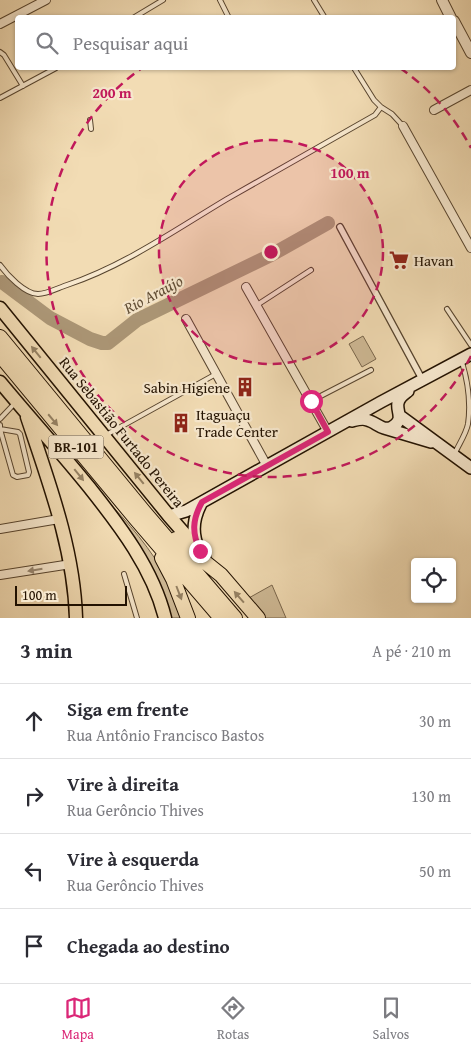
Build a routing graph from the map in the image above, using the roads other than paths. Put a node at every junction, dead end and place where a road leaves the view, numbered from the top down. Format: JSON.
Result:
{"nodes":[{"id":1,"x":46,"y":0,"type":"edge"},
{"id":2,"x":163,"y":0,"type":"edge"},
{"id":3,"x":220,"y":0,"type":"edge"},
{"id":4,"x":314,"y":0,"type":"edge"},
{"id":5,"x":442,"y":0,"type":"edge"},
{"id":6,"x":17,"y":15,"type":"edge"},
{"id":7,"x":138,"y":15,"type":"edge"},
{"id":8,"x":227,"y":15,"type":"edge"},
{"id":9,"x":323,"y":15,"type":"edge"},
{"id":10,"x":450,"y":15,"type":"edge"},
{"id":11,"x":15,"y":16,"type":"edge"},
{"id":12,"x":0,"y":24,"type":"edge"},
{"id":13,"x":456,"y":25,"type":"edge"},
{"id":14,"x":0,"y":52,"type":"edge"},
{"id":15,"x":471,"y":53,"type":"edge"},
{"id":16,"x":52,"y":70,"type":"edge"},
{"id":17,"x":355,"y":70,"type":"edge"},
{"id":18,"x":22,"y":86,"type":"junction"},
{"id":19,"x":471,"y":90,"type":"edge"},
{"id":20,"x":0,"y":98,"type":"edge"},
{"id":21,"x":381,"y":107,"type":"junction"},
{"id":22,"x":434,"y":110,"type":"dead end"},
{"id":23,"x":90,"y":120,"type":"dead end"},
{"id":24,"x":403,"y":126,"type":"joint"},
{"id":25,"x":91,"y":129,"type":"dead end"},
{"id":26,"x":340,"y":227,"type":"dead end"},
{"id":27,"x":471,"y":248,"type":"edge"},
{"id":28,"x":0,"y":265,"type":"edge"},
{"id":29,"x":312,"y":270,"type":"dead end"},
{"id":30,"x":246,"y":287,"type":"dead end"},
{"id":31,"x":257,"y":306,"type":"junction"},
{"id":32,"x":0,"y":308,"type":"edge"},
{"id":33,"x":447,"y":309,"type":"dead end"},
{"id":34,"x":186,"y":319,"type":"dead end"},
{"id":35,"x":0,"y":337,"type":"edge"},
{"id":36,"x":471,"y":346,"type":"edge"},
{"id":37,"x":0,"y":355,"type":"edge"},
{"id":38,"x":466,"y":356,"type":"edge"},
{"id":39,"x":371,"y":370,"type":"dead end"},
{"id":40,"x":216,"y":373,"type":"junction"},
{"id":41,"x":419,"y":381,"type":"junction"},
{"id":42,"x":1,"y":384,"type":"edge"},
{"id":43,"x":311,"y":401,"type":"junction"},
{"id":44,"x":379,"y":403,"type":"junction"},
{"id":45,"x":21,"y":406,"type":"junction"},
{"id":46,"x":399,"y":411,"type":"junction"},
{"id":47,"x":0,"y":419,"type":"edge"},
{"id":48,"x":348,"y":422,"type":"junction"},
{"id":49,"x":381,"y":426,"type":"junction"},
{"id":50,"x":0,"y":427,"type":"edge"},
{"id":51,"x":328,"y":432,"type":"junction"},
{"id":52,"x":104,"y":436,"type":"junction"},
{"id":53,"x":437,"y":444,"type":"junction"},
{"id":54,"x":55,"y":445,"type":"junction"},
{"id":55,"x":454,"y":455,"type":"junction"},
{"id":56,"x":42,"y":461,"type":"junction"},
{"id":57,"x":267,"y":466,"type":"junction"},
{"id":58,"x":471,"y":468,"type":"edge"},
{"id":59,"x":202,"y":502,"type":"junction"},
{"id":60,"x":186,"y":511,"type":"junction"},
{"id":61,"x":145,"y":513,"type":"junction"},
{"id":62,"x":169,"y":516,"type":"junction"},
{"id":63,"x":59,"y":519,"type":"junction"},
{"id":64,"x":0,"y":529,"type":"edge"},
{"id":65,"x":185,"y":534,"type":"junction"},
{"id":66,"x":152,"y":538,"type":"junction"},
{"id":67,"x":200,"y":551,"type":"junction"},
{"id":68,"x":71,"y":564,"type":"junction"},
{"id":69,"x":124,"y":574,"type":"dead end"},
{"id":70,"x":0,"y":575,"type":"edge"},
{"id":71,"x":221,"y":575,"type":"junction"},
{"id":72,"x":76,"y":618,"type":"edge"},
{"id":73,"x":137,"y":618,"type":"edge"},
{"id":74,"x":165,"y":618,"type":"edge"},
{"id":75,"x":188,"y":618,"type":"edge"},
{"id":76,"x":222,"y":618,"type":"edge"},
{"id":77,"x":235,"y":618,"type":"edge"},
{"id":78,"x":258,"y":618,"type":"edge"}],
"edges":[{"from":1,"to":6,"type":"street"},
{"from":2,"to":7,"type":"lane"},
{"from":3,"to":8,"type":"lane"},
{"from":4,"to":9,"type":"lane"},
{"from":5,"to":10,"type":"street"},
{"from":11,"to":12,"type":"street"},
{"from":13,"to":15,"type":"street"},
{"from":14,"to":18,"type":"lane"},
{"from":16,"to":18,"type":"lane"},
{"from":17,"to":21,"type":"lane"},
{"from":18,"to":20,"type":"lane"},
{"from":19,"to":22,"type":"street"},
{"from":21,"to":24,"type":"lane"},
{"from":21,"to":28,"type":"lane"},
{"from":23,"to":25,"type":"lane"},
{"from":24,"to":27,"type":"street"},
{"from":26,"to":41,"type":"street"},
{"from":29,"to":31,"type":"lane"},
{"from":30,"to":31,"type":"street"},
{"from":31,"to":43,"type":"street"},
{"from":52,"to":32,"type":"main road","name":"Rua Sebastião Furtado Pereira","one_way":true},
{"from":33,"to":36,"type":"lane"},
{"from":34,"to":40,"type":"street"},
{"from":35,"to":61,"type":"highway","number":"BR-101"},
{"from":37,"to":66,"type":"highway","number":"BR-101","one_way":true},
{"from":38,"to":41,"type":"main road"},
{"from":38,"to":55,"type":"lane"},
{"from":39,"to":43,"type":"lane"},
{"from":40,"to":52,"type":"lane"},
{"from":40,"to":57,"type":"street"},
{"from":41,"to":44,"type":"main road"},
{"from":41,"to":46,"type":"main road"},
{"from":42,"to":45,"type":"main road"},
{"from":43,"to":51,"type":"street"},
{"from":44,"to":46,"type":"main road"},
{"from":44,"to":48,"type":"main road"},
{"from":44,"to":49,"type":"main road"},
{"from":45,"to":47,"type":"lane"},
{"from":45,"to":54,"type":"main road"},
{"from":45,"to":56,"type":"main road"},
{"from":46,"to":49,"type":"main road"},
{"from":46,"to":53,"type":"main road"},
{"from":48,"to":49,"type":"main road"},
{"from":48,"to":51,"type":"main road"},
{"from":49,"to":53,"type":"main road"},
{"from":50,"to":50,"type":"lane"},
{"from":51,"to":57,"type":"main road"},
{"from":62,"to":52,"type":"main road","name":"Rua Sebastião Furtado Pereira","one_way":true},
{"from":53,"to":55,"type":"main road"},
{"from":54,"to":56,"type":"main road"},
{"from":54,"to":74,"type":"main road","one_way":true},
{"from":55,"to":58,"type":"main road"},
{"from":56,"to":63,"type":"main road"},
{"from":57,"to":59,"type":"main road"},
{"from":59,"to":60,"type":"main road"},
{"from":59,"to":67,"type":"main road"},
{"from":60,"to":62,"type":"main road"},
{"from":60,"to":65,"type":"main road"},
{"from":61,"to":71,"type":"highway"},
{"from":61,"to":77,"type":"highway","number":"BR-101"},
{"from":62,"to":65,"type":"main road","name":"Rua Sebastião Furtado Pereira"},
{"from":63,"to":64,"type":"street"},
{"from":63,"to":68,"type":"main road"},
{"from":65,"to":67,"type":"main road","name":"Rua Sebastião Furtado Pereira"},
{"from":66,"to":75,"type":"highway","one_way":true},
{"from":66,"to":76,"type":"highway","number":"BR-101"},
{"from":67,"to":71,"type":"main road","name":"Rua Sebastião Furtado Pereira"},
{"from":68,"to":70,"type":"street","one_way":true},
{"from":68,"to":72,"type":"main road"},
{"from":69,"to":73,"type":"lane"},
{"from":78,"to":71,"type":"highway","one_way":true}]}
